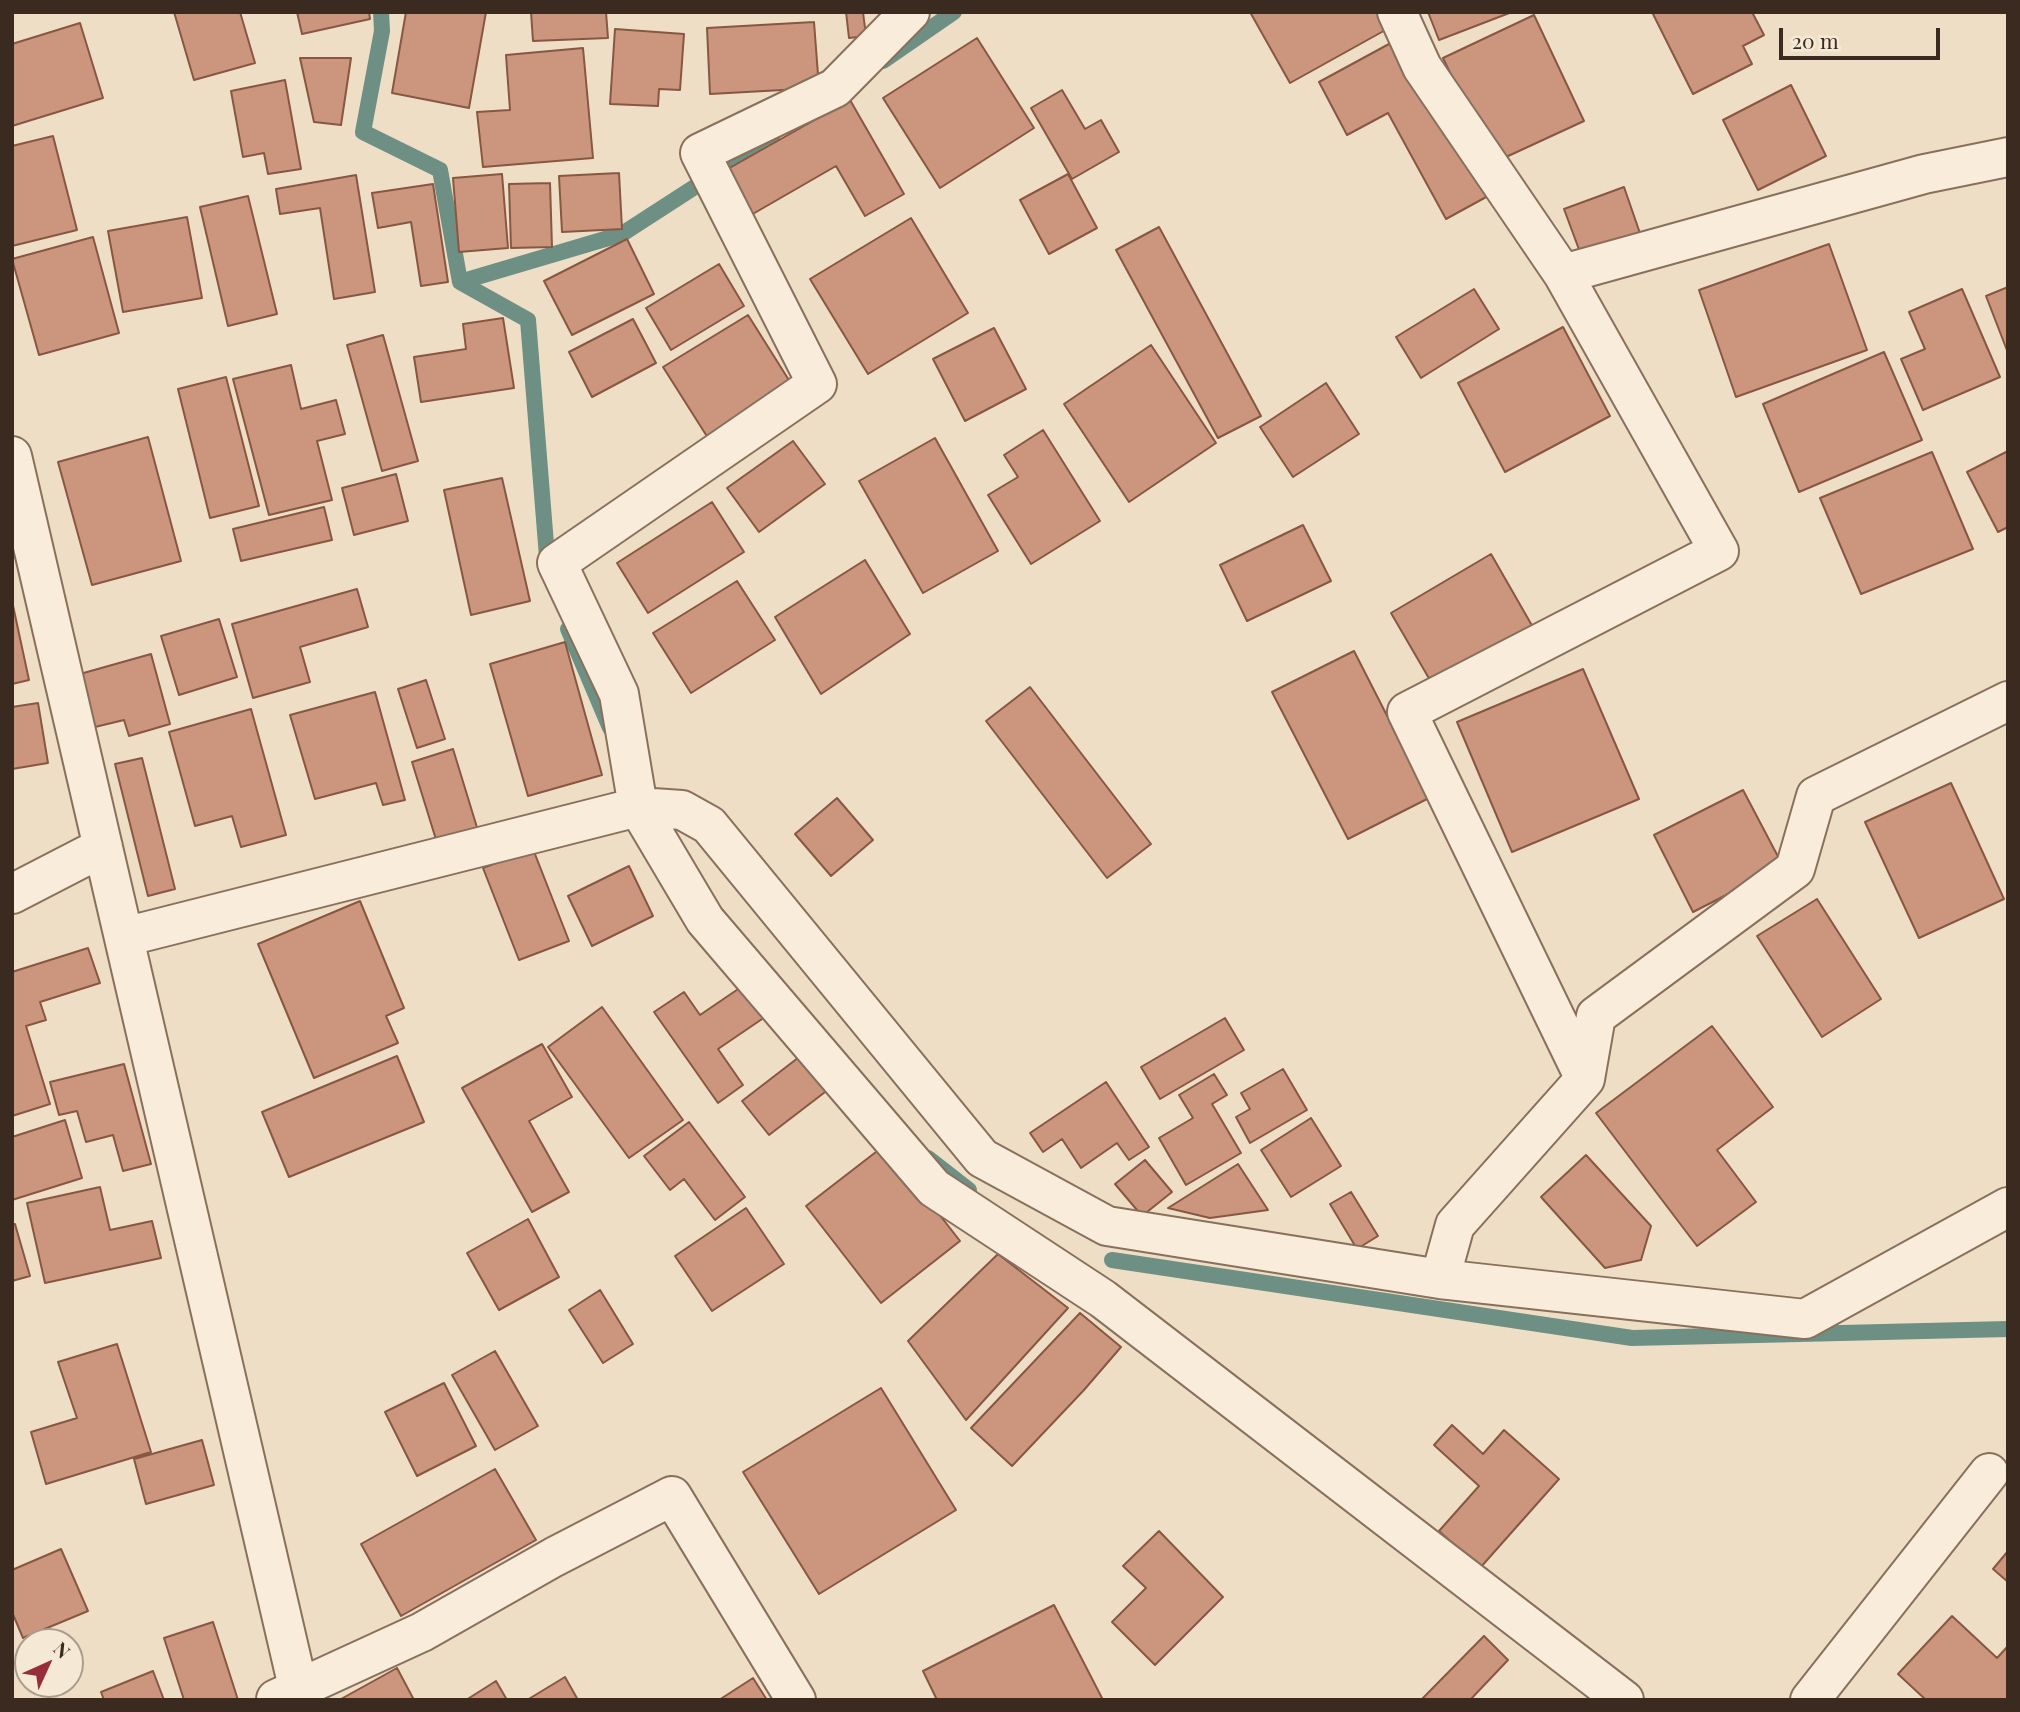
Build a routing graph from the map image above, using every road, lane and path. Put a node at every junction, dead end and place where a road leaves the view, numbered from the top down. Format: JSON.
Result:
{"nodes":[{"id":1,"x":910,"y":12,"type":"edge"},
{"id":2,"x":1397,"y":12,"type":"edge"},
{"id":3,"x":2008,"y":157,"type":"edge"},
{"id":4,"x":1563,"y":274,"type":"junction"},
{"id":5,"x":12,"y":456,"type":"edge"},
{"id":6,"x":2008,"y":701,"type":"edge"},
{"id":7,"x":638,"y":807,"type":"junction"},
{"id":8,"x":103,"y":846,"type":"junction"},
{"id":9,"x":12,"y":894,"type":"edge"},
{"id":10,"x":124,"y":937,"type":"junction"},
{"id":11,"x":1585,"y":1079,"type":"junction"},
{"id":12,"x":2008,"y":1207,"type":"edge"},
{"id":13,"x":1440,"y":1279,"type":"junction"},
{"id":14,"x":1989,"y":1473,"type":"dead end"},
{"id":15,"x":292,"y":1696,"type":"edge"},
{"id":16,"x":796,"y":1700,"type":"edge"},
{"id":17,"x":1624,"y":1700,"type":"edge"},
{"id":18,"x":1810,"y":1700,"type":"edge"}],
"edges":[{"from":1,"to":7,"type":"street"},
{"from":2,"to":4,"type":"street"},
{"from":3,"to":4,"type":"street"},
{"from":4,"to":11,"type":"street"},
{"from":5,"to":8,"type":"street"},
{"from":6,"to":11,"type":"street"},
{"from":7,"to":10,"type":"street"},
{"from":7,"to":13,"type":"street"},
{"from":7,"to":17,"type":"street"},
{"from":8,"to":9,"type":"street"},
{"from":8,"to":10,"type":"street"},
{"from":10,"to":15,"type":"street"},
{"from":11,"to":13,"type":"street"},
{"from":12,"to":13,"type":"street"},
{"from":14,"to":18,"type":"street"},
{"from":15,"to":16,"type":"street"}]}
